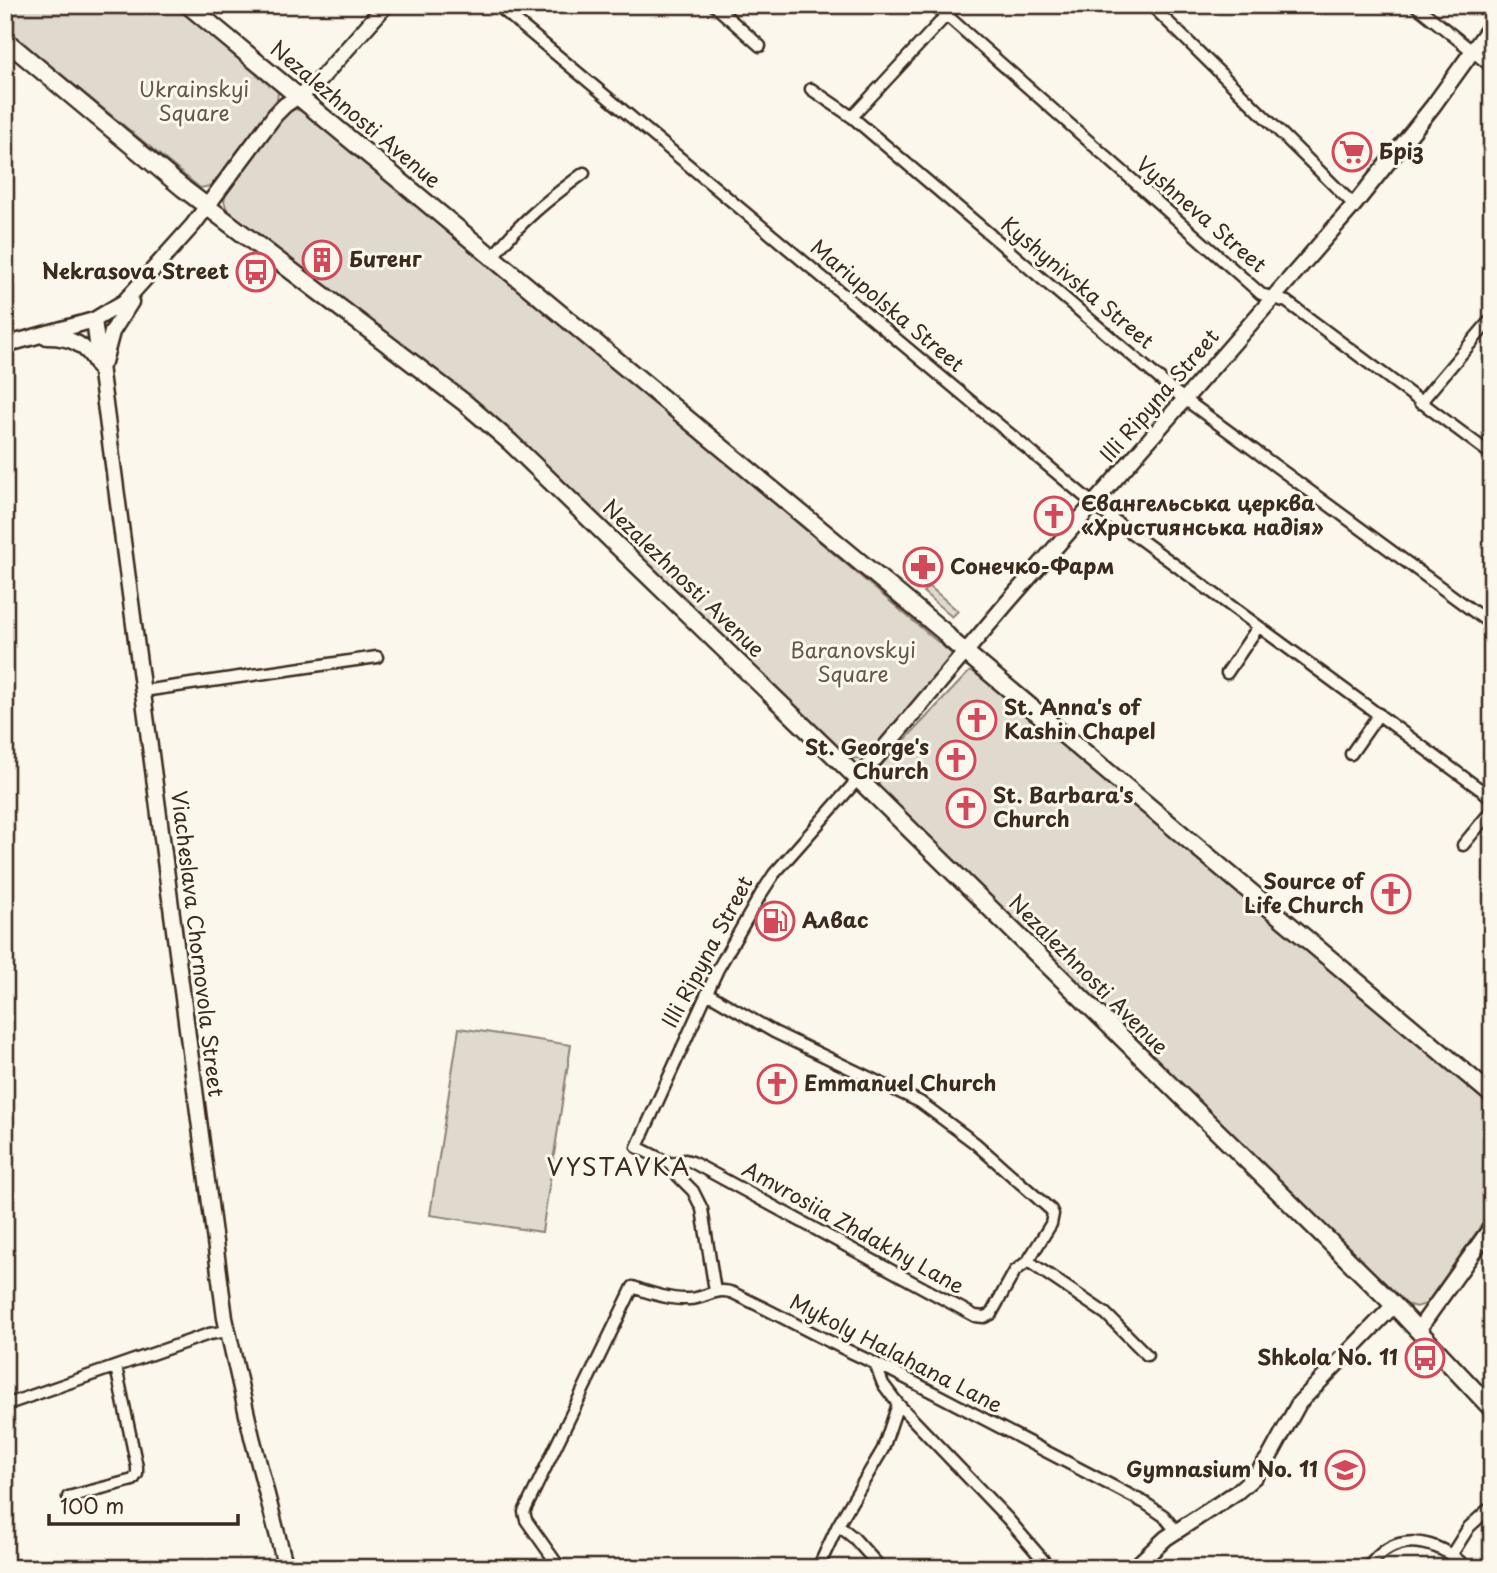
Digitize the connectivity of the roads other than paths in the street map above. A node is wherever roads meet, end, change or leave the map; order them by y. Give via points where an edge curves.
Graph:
1 (188, 5) edge
2 (386, 5) edge
3 (497, 5) edge
4 (714, 5) edge
5 (935, 5) edge
6 (956, 5) edge
7 (1151, 5) edge
8 (1415, 5) edge
9 (946, 16) junction
10 (1492, 24) edge
11 (5, 40) edge
12 (760, 46) dead end
13 (1472, 51) junction
14 (1492, 67) edge
15 (811, 89) dead end
16 (300, 96) junction
17 (852, 117) junction
18 (584, 173) dead end
19 (1354, 205) junction
20 (208, 206) junction
21 (493, 257) junction
22 (141, 286) junction
23 (1273, 298) junction
24 (1492, 318) edge
25 (94, 320) junction
26 (36, 336) junction
27 (5, 345) edge
28 (102, 376) junction
29 (1184, 399) junction
30 (1420, 403) junction
31 (1492, 455) edge
32 (1093, 504) junction
33 (1492, 625) edge
34 (1258, 627) junction
35 (965, 652) junction
36 (377, 657) dead end
37 (1227, 673) dead end
38 (143, 691) junction
39 (1379, 713) junction
40 (1352, 754) dead end
41 (858, 779) junction
42 (1492, 798) edge
43 (1492, 810) edge
44 (1463, 845) dead end
45 (707, 993) junction
46 (1492, 1095) edge
47 (637, 1147) joint
48 (671, 1164) junction
49 (1492, 1226) edge
50 (1028, 1261) junction
51 (715, 1291) junction
52 (1394, 1305) junction
53 (1418, 1330) junction
54 (228, 1331) junction
55 (1147, 1355) dead end
56 (876, 1366) junction
57 (116, 1367) junction
58 (898, 1404) junction
59 (5, 1405) edge
60 (1492, 1409) edge
61 (68, 1497) dead end
62 (1492, 1506) edge
63 (838, 1525) junction
64 (1175, 1530) junction
65 (1452, 1554) junction
66 (286, 1568) edge
67 (560, 1568) edge
68 (818, 1568) edge
69 (881, 1568) edge
70 (1050, 1568) edge
71 (1134, 1568) edge
72 (1368, 1568) edge
73 (1466, 1568) edge

1 - 16 main road, Nezalezhnosti Avenue
2 - 16 street
3 - 32 street, Mariupolska Street
4 - 12 street
5 - 9 street, Vyshneva Street
6 - 9 street
7 - 19 street
8 - 13 street
9 - 17 street
9 - 23 street, Vyshneva Street via 1259,292
10 - 13 street, Illi Ripyna Street
11 - 20 main road, Nezalezhnosti Avenue
13 - 14 street
13 - 19 street, Illi Ripyna Street
15 - 17 street, Kyshynivska Street
16 - 20 street via 275,115
16 - 21 main road, Nezalezhnosti Avenue
17 - 29 street, Kyshynivska Street
18 - 21 street via 511,233
19 - 23 street, Illi Ripyna Street
20 - 22 street
20 - 41 main road, Nezalezhnosti Avenue via 488,422
21 - 35 main road, Nezalezhnosti Avenue
22 - 25 street
22 - 28 street via 112,332
23 - 29 street, Illi Ripyna Street
23 - 30 street, Vyshneva Street via 1287,302
24 - 30 street
25 - 26 street
25 - 28 street, Viacheslava Chornovola Street
26 - 27 street
26 - 28 street via 76,341 91,355
28 - 38 street, Viacheslava Chornovola Street
29 - 32 street, Illi Ripyna Street
29 - 33 street, Kyshynivska Street
30 - 31 street, Vyshneva Street
32 - 34 street, Mariupolska Street
32 - 35 street, Illi Ripyna Street
34 - 37 street
34 - 39 street, Mariupolska Street
35 - 41 street, Illi Ripyna Street
35 - 46 main road, Nezalezhnosti Avenue
36 - 38 street
38 - 54 street, Viacheslava Chornovola Street
39 - 40 street
39 - 42 street, Mariupolska Street
41 - 45 street, Illi Ripyna Street via 768,882
41 - 52 main road, Nezalezhnosti Avenue
43 - 44 street
45 - 47 street, Illi Ripyna Street
45 - 50 street, Amvrosiia Zhdakhy Lane via 774,1032 920,1102 975,1143 1051,1210 1053,1220
47 - 48 street, Amvrosiia Zhdakhy Lane
48 - 50 street, Amvrosiia Zhdakhy Lane via 692,1162 975,1317 991,1314 1015,1271
48 - 51 street via 702,1209
49 - 53 street
50 - 55 street via 1106,1314
51 - 56 street, Mykoly Halahana Lane via 727,1290
51 - 67 street via 684,1300 633,1287 526,1508 526,1520
52 - 53 main road, Nezalezhnosti Avenue
52 - 64 street via 1299,1403 1254,1477
53 - 60 main road, Nezalezhnosti Avenue
54 - 57 street
54 - 66 street, Viacheslava Chornovola Street
56 - 58 street
56 - 64 street, Mykoly Halahana Lane via 1145,1503
57 - 59 street
57 - 61 street via 137,1475 133,1480
58 - 63 street via 883,1449
58 - 70 street
62 - 65 street via 1469,1527
63 - 68 street
63 - 69 street
64 - 71 street
65 - 72 street via 1426,1543 1404,1542 1380,1552
65 - 73 street

